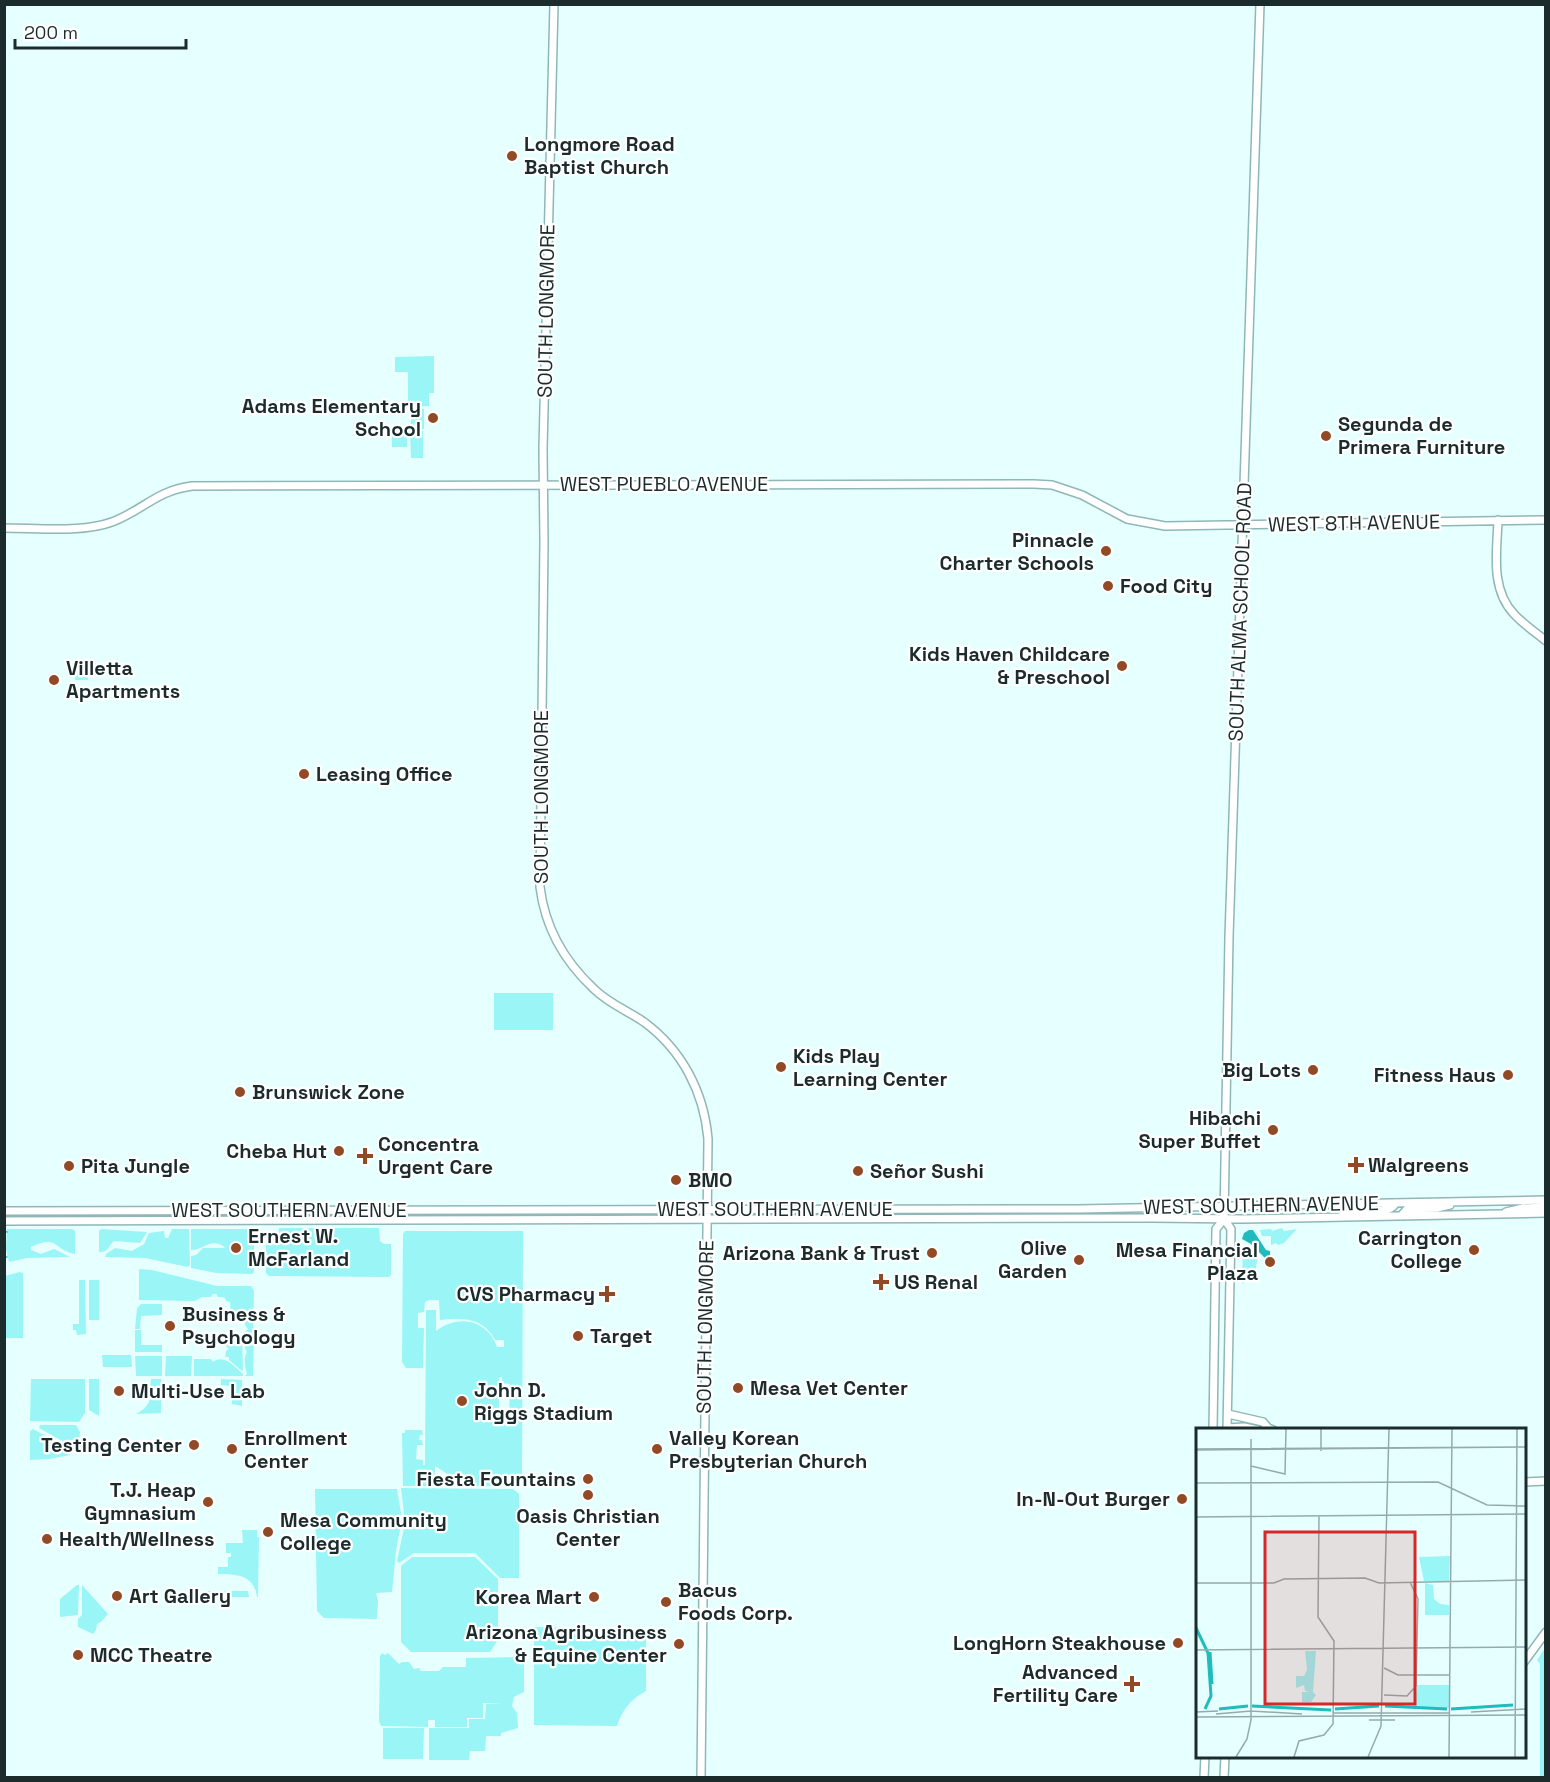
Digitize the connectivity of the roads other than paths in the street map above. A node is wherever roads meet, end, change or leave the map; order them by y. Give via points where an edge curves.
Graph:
1 (554, 4) edge
2 (1260, 4) edge
3 (543, 484) junction
4 (1096, 502) joint
5 (1498, 520) junction
6 (1545, 520) edge
7 (1242, 525) junction
8 (4, 528) edge
9 (1545, 641) edge
10 (1545, 1200) edge
11 (1464, 1202) junction
12 (1396, 1203) junction
13 (1224, 1206) junction
14 (1545, 1207) edge
15 (606, 1210) junction
16 (706, 1210) junction
17 (5, 1212) edge
18 (1545, 1213) edge
19 (1501, 1214) junction
20 (1401, 1216) junction
21 (1333, 1218) junction
22 (706, 1219) junction
23 (1224, 1219) junction
24 (544, 1220) junction
25 (4, 1221) edge
26 (1228, 1414) junction
27 (1213, 1428) edge
28 (1227, 1428) edge
29 (1267, 1428) edge
30 (1545, 1481) edge
31 (1526, 1482) edge
32 (1545, 1632) edge
33 (1526, 1659) edge
34 (1205, 1758) edge
35 (1225, 1758) edge
36 (701, 1778) edge
37 (1204, 1778) edge
38 (1224, 1778) edge

1 - 3 main road, SOUTH LONGMORE
2 - 7 main road, SOUTH ALMA SCHOOL ROAD
3 - 4 main road, WEST PUEBLO AVENUE via 1034,484 1066,489
3 - 8 main road, WEST PUEBLO AVENUE via 192,486 153,498 126,516 95,527
3 - 16 main road, SOUTH LONGMORE via 539,871 543,908 558,946 575,970 600,994 652,1029 677,1054 688,1072 700,1098 707,1130
4 - 7 main road, WEST 8TH AVENUE via 1127,519 1148,524
5 - 6 main road, WEST 8TH AVENUE
5 - 7 main road, WEST 8TH AVENUE
5 - 9 main road via 1497,578 1502,593 1514,615
7 - 13 main road, SOUTH ALMA SCHOOL ROAD
10 - 11 main road, WEST SOUTHERN AVENUE
11 - 12 main road, WEST SOUTHERN AVENUE
11 - 20 main road via 1407,1209
12 - 13 main road, WEST SOUTHERN AVENUE
12 - 21 main road via 1387,1210 1357,1211
13 - 16 main road, WEST SOUTHERN AVENUE
13 - 23 main road, SOUTH ALMA SCHOOL ROAD
14 - 19 main road
15 - 16 main road, WEST SOUTHERN AVENUE
15 - 17 main road, WEST SOUTHERN AVENUE
15 - 24 main road via 599,1214 551,1214
16 - 22 main road, SOUTH LONGMORE
18 - 19 main road, WEST SOUTHERN AVENUE
19 - 20 main road, WEST SOUTHERN AVENUE
20 - 21 main road, WEST SOUTHERN AVENUE
21 - 23 main road, WEST SOUTHERN AVENUE
22 - 23 main road, WEST SOUTHERN AVENUE
22 - 24 main road, WEST SOUTHERN AVENUE
22 - 36 main road, SOUTH LONGMORE
23 - 26 main road, SOUTH ALMA SCHOOL ROAD via 1231,1229
23 - 27 main road, SOUTH ALMA SCHOOL ROAD via 1216,1229
24 - 25 main road, WEST SOUTHERN AVENUE
26 - 28 main road, SOUTH ALMA SCHOOL ROAD
26 - 29 main road via 1263,1422
30 - 31 main road
32 - 33 main road
34 - 37 main road
35 - 38 main road

